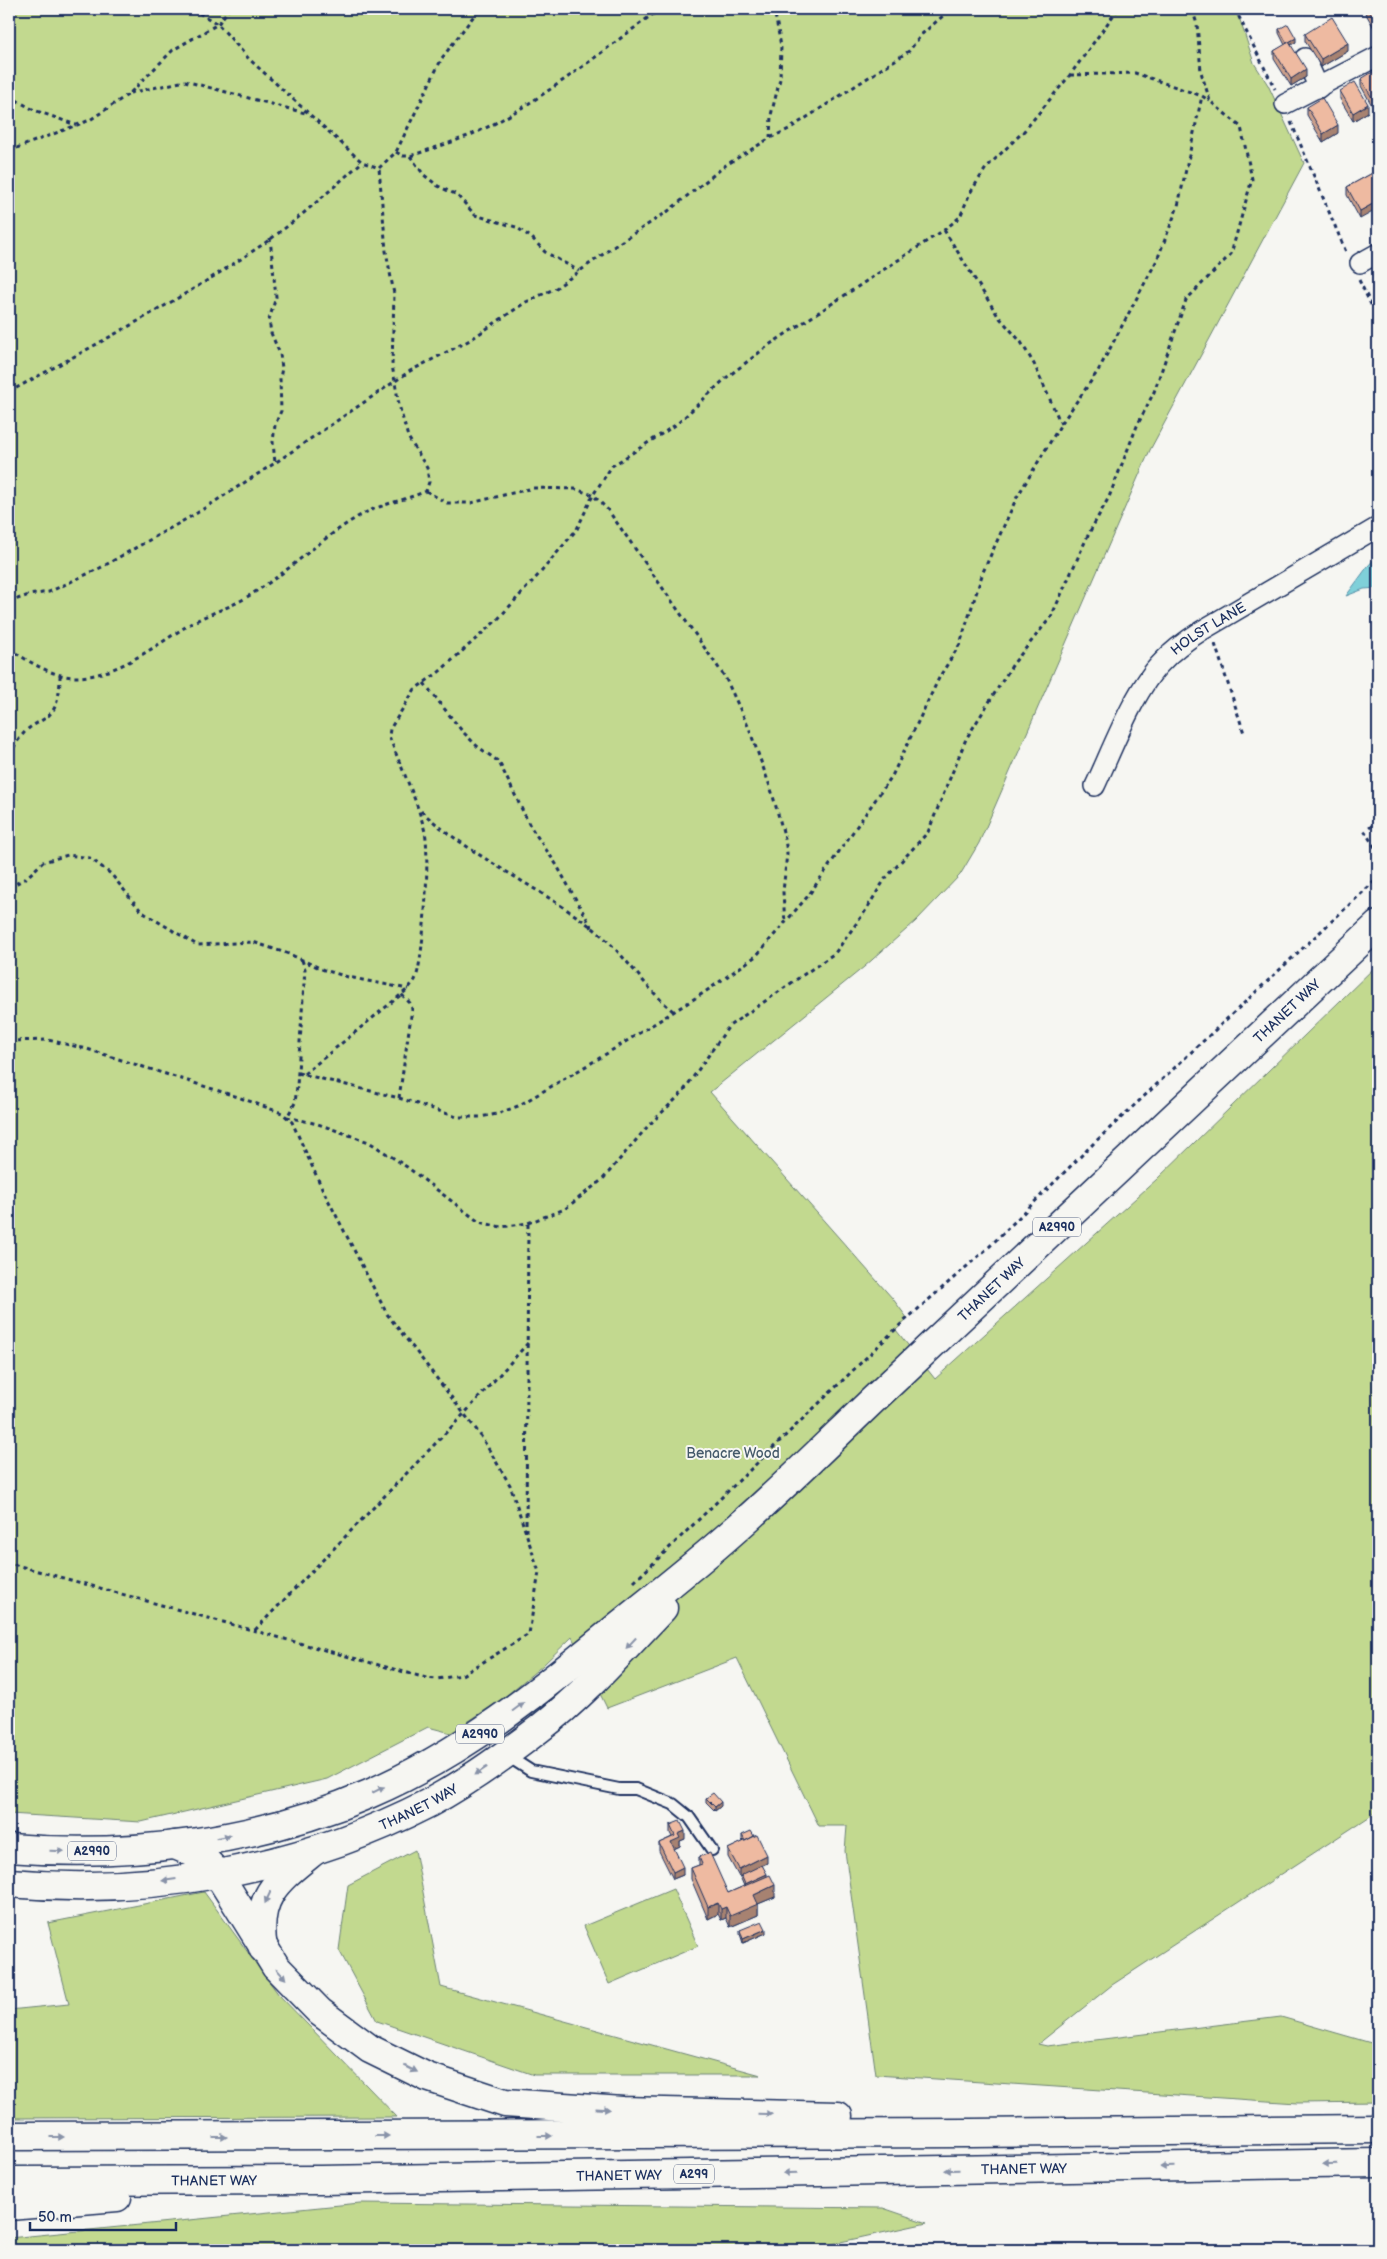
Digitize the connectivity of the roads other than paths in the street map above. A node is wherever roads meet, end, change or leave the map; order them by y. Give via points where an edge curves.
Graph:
1 (1378, 56) edge
2 (1305, 58) dead end
3 (1319, 88) junction
4 (1284, 104) road end
5 (1378, 253) edge
6 (1355, 266) road end
7 (1378, 527) edge
8 (1095, 786) dead end
9 (1378, 925) edge
10 (735, 1530) junction
11 (505, 1754) junction
12 (175, 1845) junction
13 (9, 1848) edge
14 (712, 1850) dead end
15 (314, 1851) junction
16 (218, 1874) junction
17 (9, 1883) edge
18 (264, 1950) junction
19 (1378, 2129) edge
20 (970, 2134) junction
21 (9, 2136) edge
22 (1378, 2164) edge
23 (320, 2180) junction
24 (9, 2181) edge
25 (9, 2206) edge

1 - 3 street
2 - 3 street
3 - 4 street
5 - 6 street
7 - 8 street, HOLST LANE via 1184,641 1160,663 1141,690
9 - 10 main road, THANET WAY / A2990
10 -> 11 main road, THANET WAY / A2990 via 601,1674
12 -> 10 main road, THANET WAY / A2990 via 305,1818 370,1794 436,1761 538,1692
11 - 14 lane via 531,1771 619,1789 636,1789 673,1804 689,1817
11 -> 15 main road, THANET WAY / A2990 via 429,1803
13 -> 12 main road, THANET WAY / A2990 via 89,1851
12 - 16 main road via 205,1860
15 - 16 main road, THANET WAY / A2990
15 -> 18 main road via 269,1892 261,1920
16 -> 17 main road, THANET WAY / A2990 via 91,1887
16 - 18 main road
18 -> 20 main road via 296,1990 370,2049 427,2077 505,2103 844,2116
19 - 20 main road
21 -> 20 main road
22 -> 23 main road, THANET WAY / A299
23 - 24 main road, THANET WAY / A299
23 - 25 main road

